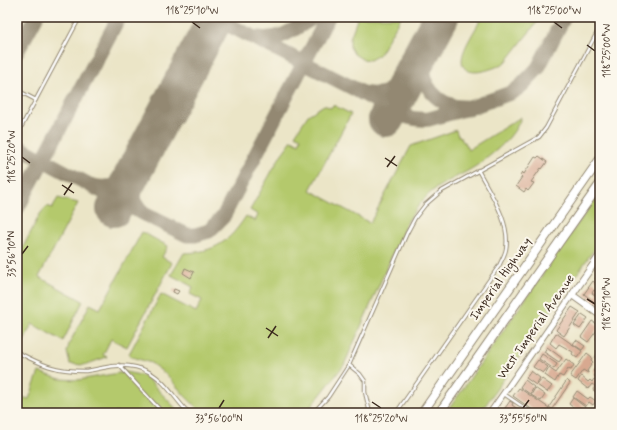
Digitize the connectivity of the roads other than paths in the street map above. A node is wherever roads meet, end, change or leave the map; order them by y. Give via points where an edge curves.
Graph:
1 (80, 17) edge
2 (600, 27) edge
3 (17, 90) edge
4 (36, 100) junction
5 (17, 135) edge
6 (600, 159) edge
7 (478, 170) junction
8 (600, 184) edge
9 (599, 257) edge
10 (572, 295) junction
11 (600, 315) edge
12 (17, 352) edge
13 (119, 365) junction
14 (349, 365) junction
15 (503, 393) junction
16 (492, 412) edge
17 (163, 413) edge
18 (190, 413) edge
19 (313, 413) edge
20 (370, 413) edge
21 (396, 413) edge
22 (422, 413) edge
23 (440, 413) edge
24 (532, 413) edge

1 - 4 lane
2 - 7 lane via 548,125 539,137
3 - 4 lane
4 - 5 lane
6 - 22 main road, Imperial Highway
7 - 14 lane via 440,192 415,218
7 - 21 lane via 505,221 508,237 506,250 499,266
8 - 23 main road, Imperial Highway
9 - 10 street, West Imperial Avenue
10 - 11 street
10 - 15 street, West Imperial Avenue
12 - 13 lane via 58,370 85,371
13 - 17 lane
13 - 18 lane via 149,372 159,379
14 - 19 lane via 328,397
14 - 20 lane via 365,381
15 - 16 street, West Imperial Avenue
15 - 24 lane

